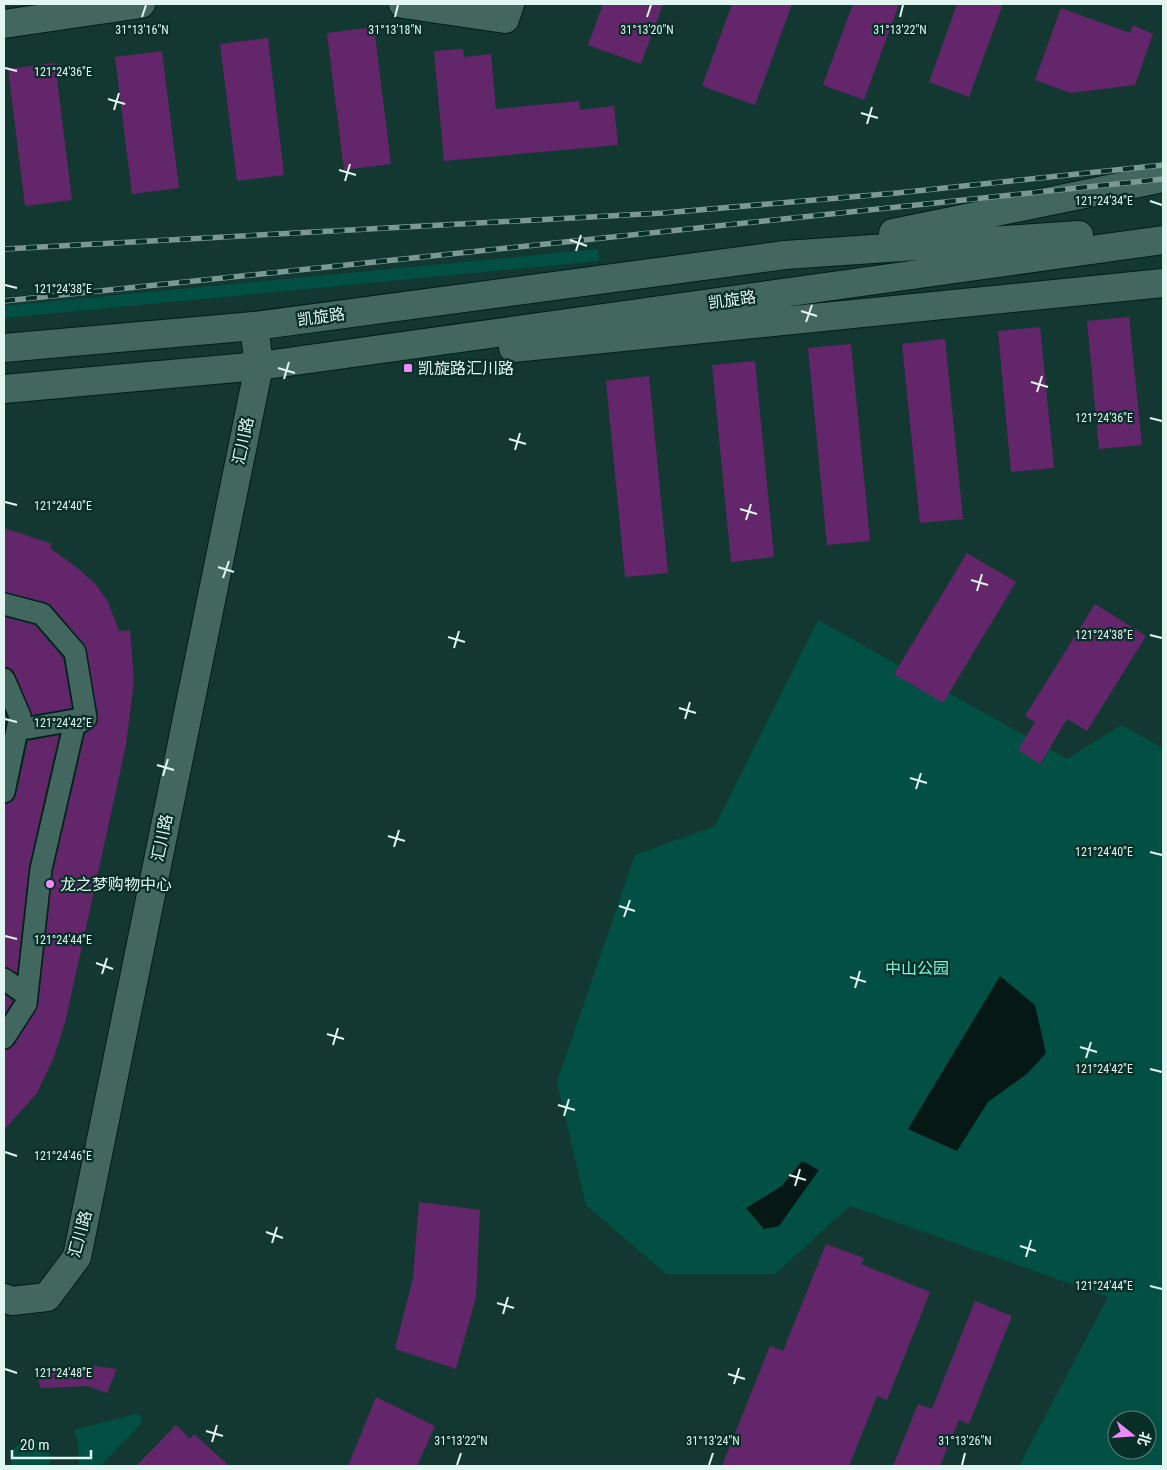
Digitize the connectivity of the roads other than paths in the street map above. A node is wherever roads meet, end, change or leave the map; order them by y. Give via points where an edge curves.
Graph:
1 (141, 4) edge
2 (403, 4) edge
3 (510, 4) edge
4 (4, 24) edge
5 (1163, 178) edge
6 (1163, 229) edge
7 (1163, 240) edge
8 (785, 255) junction
9 (1163, 283) edge
10 (254, 326) junction
11 (4, 348) edge
12 (302, 359) junction
13 (259, 366) junction
14 (4, 389) edge
15 (4, 604) edge
16 (4, 679) edge
17 (86, 718) junction
18 (16, 730) junction
19 (4, 792) edge
20 (4, 979) edge
21 (27, 995) junction
22 (4, 1038) edge
23 (4, 1298) edge

1 - 4 street
2 - 3 street via 505,19
5 - 8 street, 凯旋路
6 - 8 street, 凯旋路
7 - 12 street, 凯旋路
8 - 10 street, 凯旋路
9 - 12 street, 凯旋路 via 410,358
10 - 11 street, 凯旋路
10 - 13 street, 汇川路
12 - 13 street, 凯旋路
13 - 14 street, 凯旋路
13 - 23 street, 汇川路 via 78,1258 47,1297 12,1301
15 - 17 street via 42,614 75,652
16 - 18 street via 20,716
17 - 18 street
17 - 21 street via 74,726 41,869
18 - 19 street
20 - 21 street
21 - 22 street via 26,1004

